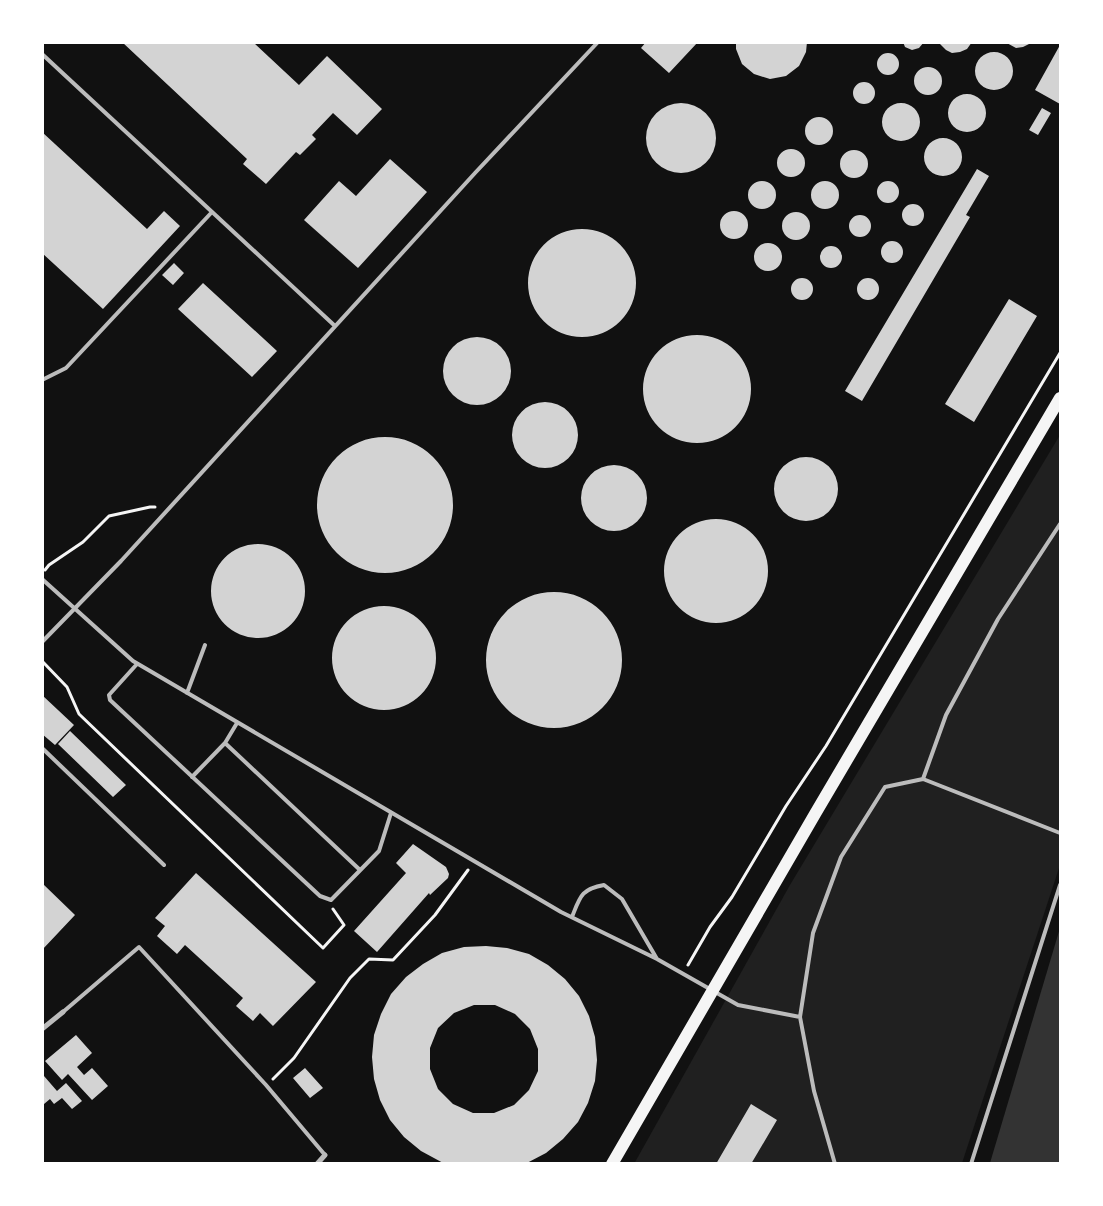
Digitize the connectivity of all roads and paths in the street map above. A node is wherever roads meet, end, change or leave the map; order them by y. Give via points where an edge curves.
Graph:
1 (598, 42) edge
2 (42, 54) edge
3 (212, 212) junction
4 (335, 326) junction
5 (1060, 353) edge
6 (42, 380) edge
7 (1060, 398) edge
8 (168, 508) junction
9 (1060, 524) edge
10 (42, 573) edge
11 (42, 579) edge
12 (74, 608) junction
13 (42, 642) edge
14 (205, 645) dead end
15 (42, 661) edge
16 (137, 664) junction
17 (187, 693) junction
18 (237, 723) junction
19 (225, 743) junction
20 (42, 748) edge
21 (192, 777) junction
22 (922, 779) junction
23 (391, 813) junction
24 (1060, 833) edge
25 (475, 861) junction
26 (164, 865) dead end
27 (360, 870) junction
28 (1060, 885) edge
29 (326, 898) junction
30 (572, 917) junction
31 (657, 959) junction
32 (683, 975) junction
33 (713, 992) junction
34 (63, 1012) joint
35 (800, 1017) junction
36 (42, 1029) edge
37 (284, 1068) dead end
38 (325, 1155) joint
39 (317, 1164) edge
40 (612, 1164) edge
41 (835, 1164) edge
42 (971, 1164) edge

1 - 4 lane
2 - 3 lane
3 - 4 lane
3 - 6 lane via 66,368
4 - 8 lane
5 - 32 path via 826,746 710,927
7 - 33 main road
8 - 10 path via 150,507 109,516 83,542
8 - 12 lane
9 - 22 lane via 998,619 951,706
11 - 12 lane
12 - 13 lane
12 - 16 lane
14 - 17 lane
15 - 29 path via 67,687 78,714 323,948 344,925
16 - 17 lane
16 - 21 lane via 109,695 110,700
17 - 18 lane
18 - 19 lane
18 - 23 lane
19 - 21 lane
19 - 27 lane
20 - 26 lane
21 - 29 lane via 320,896
22 - 24 lane
22 - 35 lane via 885,787 841,857 814,933
23 - 25 lane
23 - 27 lane via 379,851
25 - 30 lane
25 - 37 path via 435,915 393,960 370,959 350,978
27 - 29 lane via 331,900
28 - 42 lane
30 - 31 lane
30 - 31 lane via 590,887 604,885 622,898
31 - 32 lane
32 - 33 lane
33 - 35 lane via 738,1006
33 - 40 main road
34 - 36 street
34 - 38 lane via 139,947 266,1085
35 - 41 lane via 814,1091
38 - 39 street

